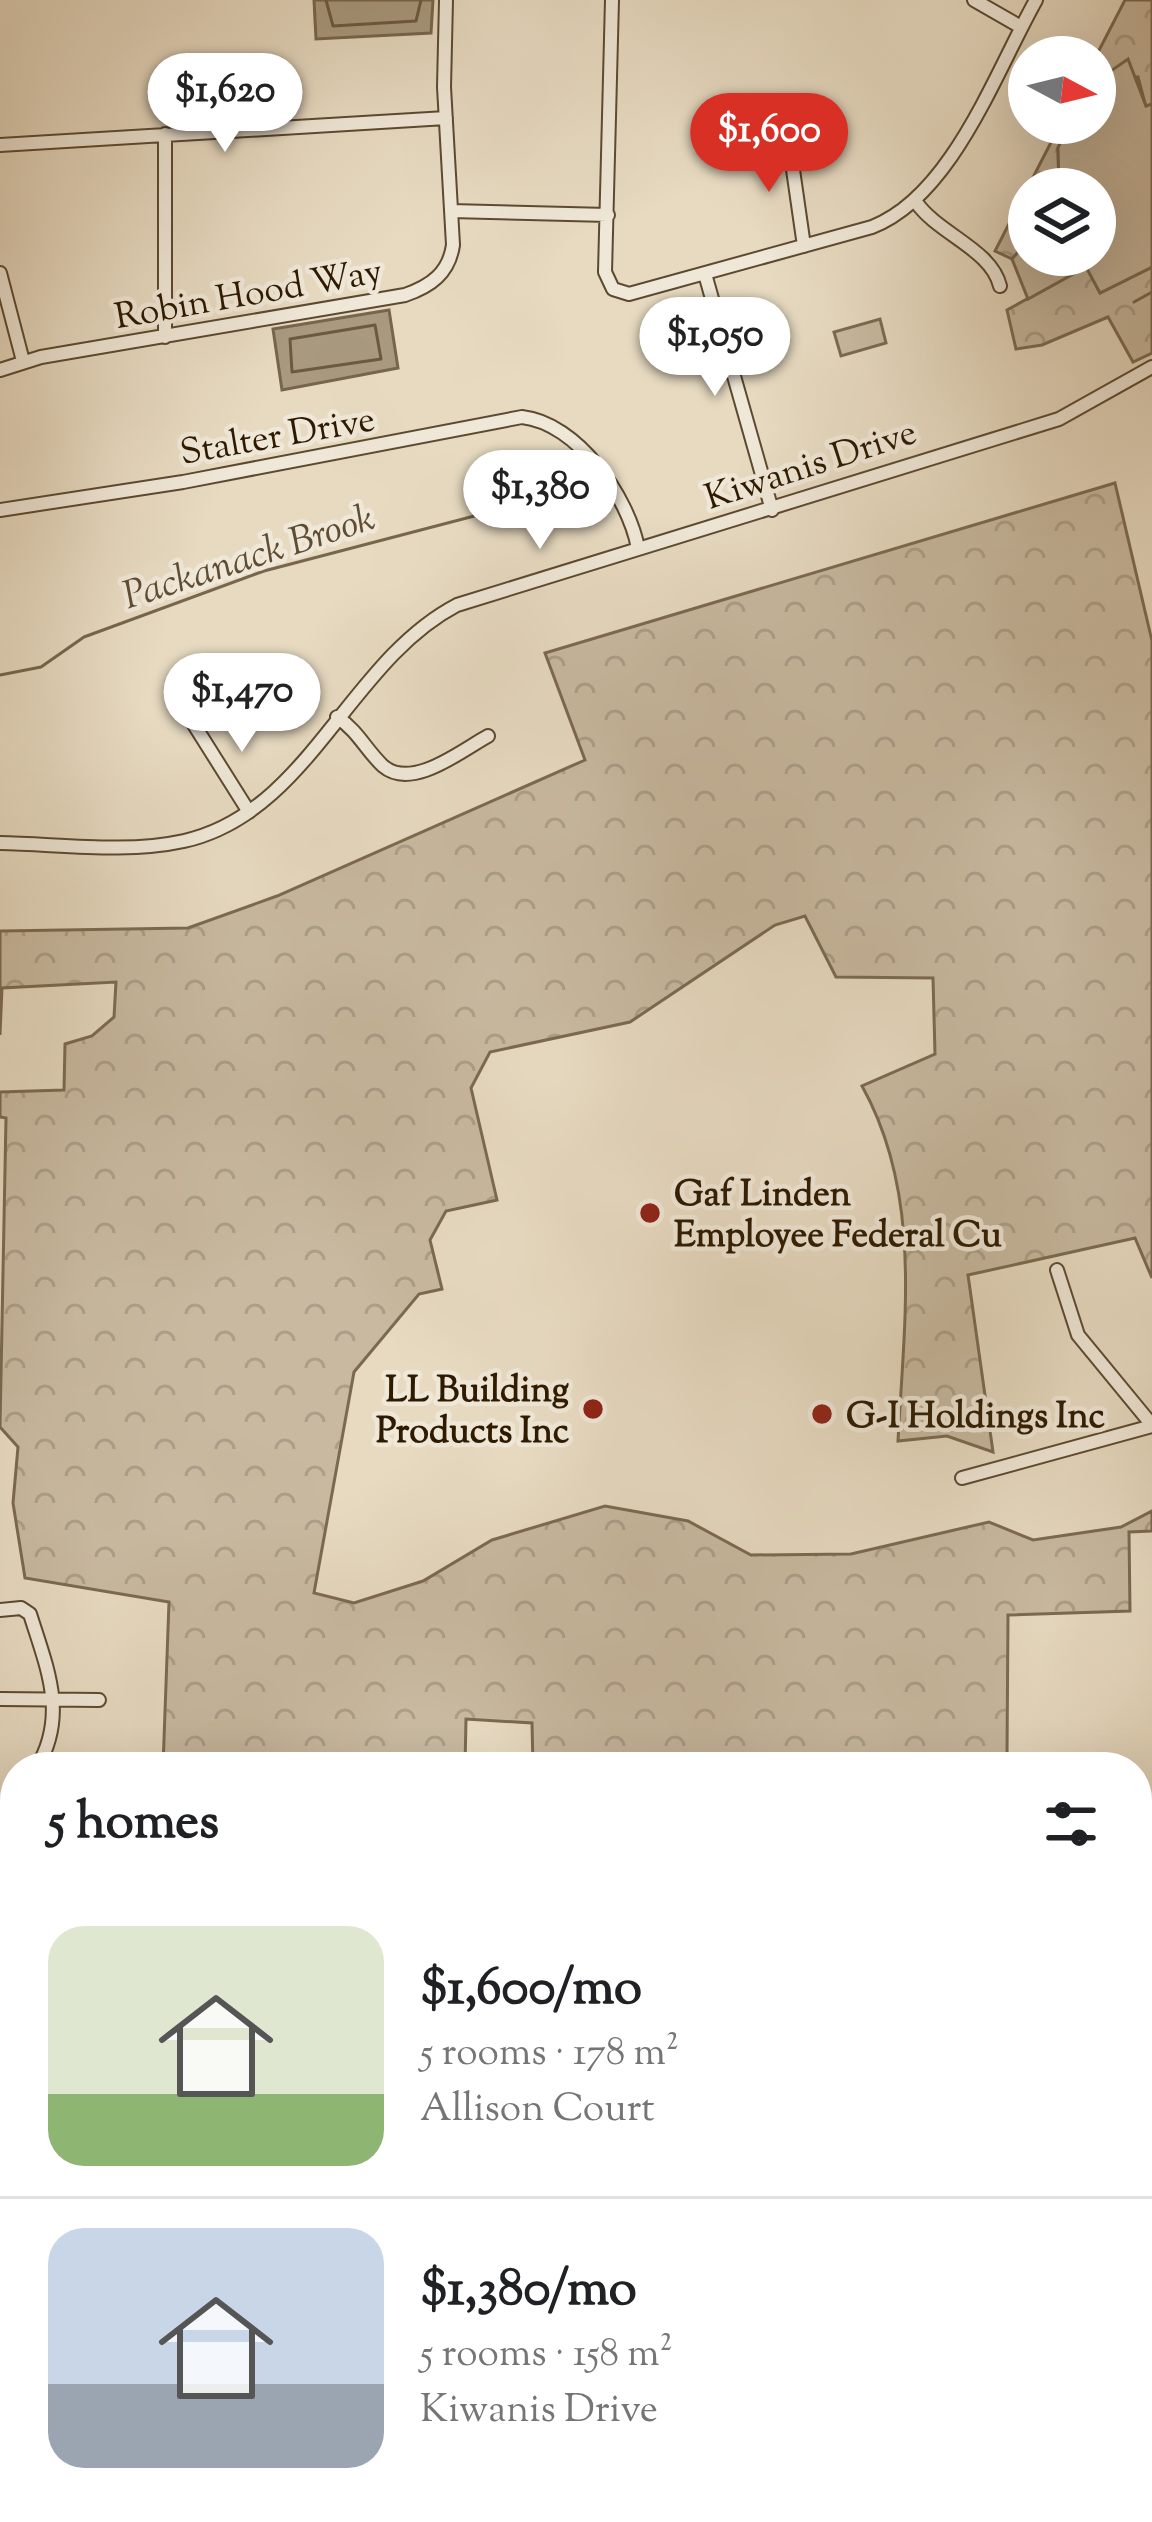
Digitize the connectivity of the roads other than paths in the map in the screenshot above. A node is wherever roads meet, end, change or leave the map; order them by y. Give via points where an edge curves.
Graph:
1 (446, 0) edge
2 (612, 0) edge
3 (974, 0) edge
4 (1036, 0) edge
5 (1021, 27) junction
6 (446, 118) junction
7 (166, 134) junction
8 (788, 135) dead end
9 (0, 145) edge
10 (916, 202) junction
11 (451, 212) junction
12 (608, 215) junction
13 (804, 246) junction
14 (0, 273) edge
15 (705, 274) junction
16 (1000, 286) dead end
17 (165, 337) junction
18 (22, 361) junction
19 (1152, 368) edge
20 (0, 370) edge
21 (0, 510) edge
22 (772, 510) junction
23 (638, 548) junction
24 (338, 717) junction
25 (193, 723) dead end
26 (488, 736) dead end
27 (249, 812) junction
28 (0, 843) edge
29 (1057, 1270) dead end
30 (1152, 1425) edge
31 (962, 1478) dead end
32 (0, 1610) edge
33 (0, 1699) edge
34 (56, 1700) junction
35 (99, 1700) dead end
36 (45, 1752) edge

1 - 6 street, Robin Hood Way
2 - 12 street
3 - 5 street
4 - 5 street
5 - 10 street via 940,175
6 - 7 street
6 - 11 street, Robin Hood Way
7 - 9 street
7 - 17 street
8 - 13 street
10 - 13 street via 888,221
10 - 16 street via 991,265
11 - 12 street
11 - 17 street, Robin Hood Way via 452,256 418,291
12 - 15 street via 608,283 629,294
13 - 15 street
14 - 18 street
15 - 22 street
17 - 18 street, Robin Hood Way
18 - 20 street, Robin Hood Way
19 - 22 street, Kiwanis Drive via 1058,418
21 - 23 street, Stalter Drive via 522,417 569,435 626,509
22 - 23 street, Kiwanis Drive
23 - 24 street, Kiwanis Drive via 435,616 388,656
24 - 26 street via 385,767 402,774
24 - 27 street, Kiwanis Drive
25 - 27 street
27 - 28 street, Kiwanis Drive via 207,835 164,844
29 - 30 street via 1078,1335
30 - 31 street
32 - 34 street via 30,1614
33 - 34 street
34 - 35 street
34 - 36 street

